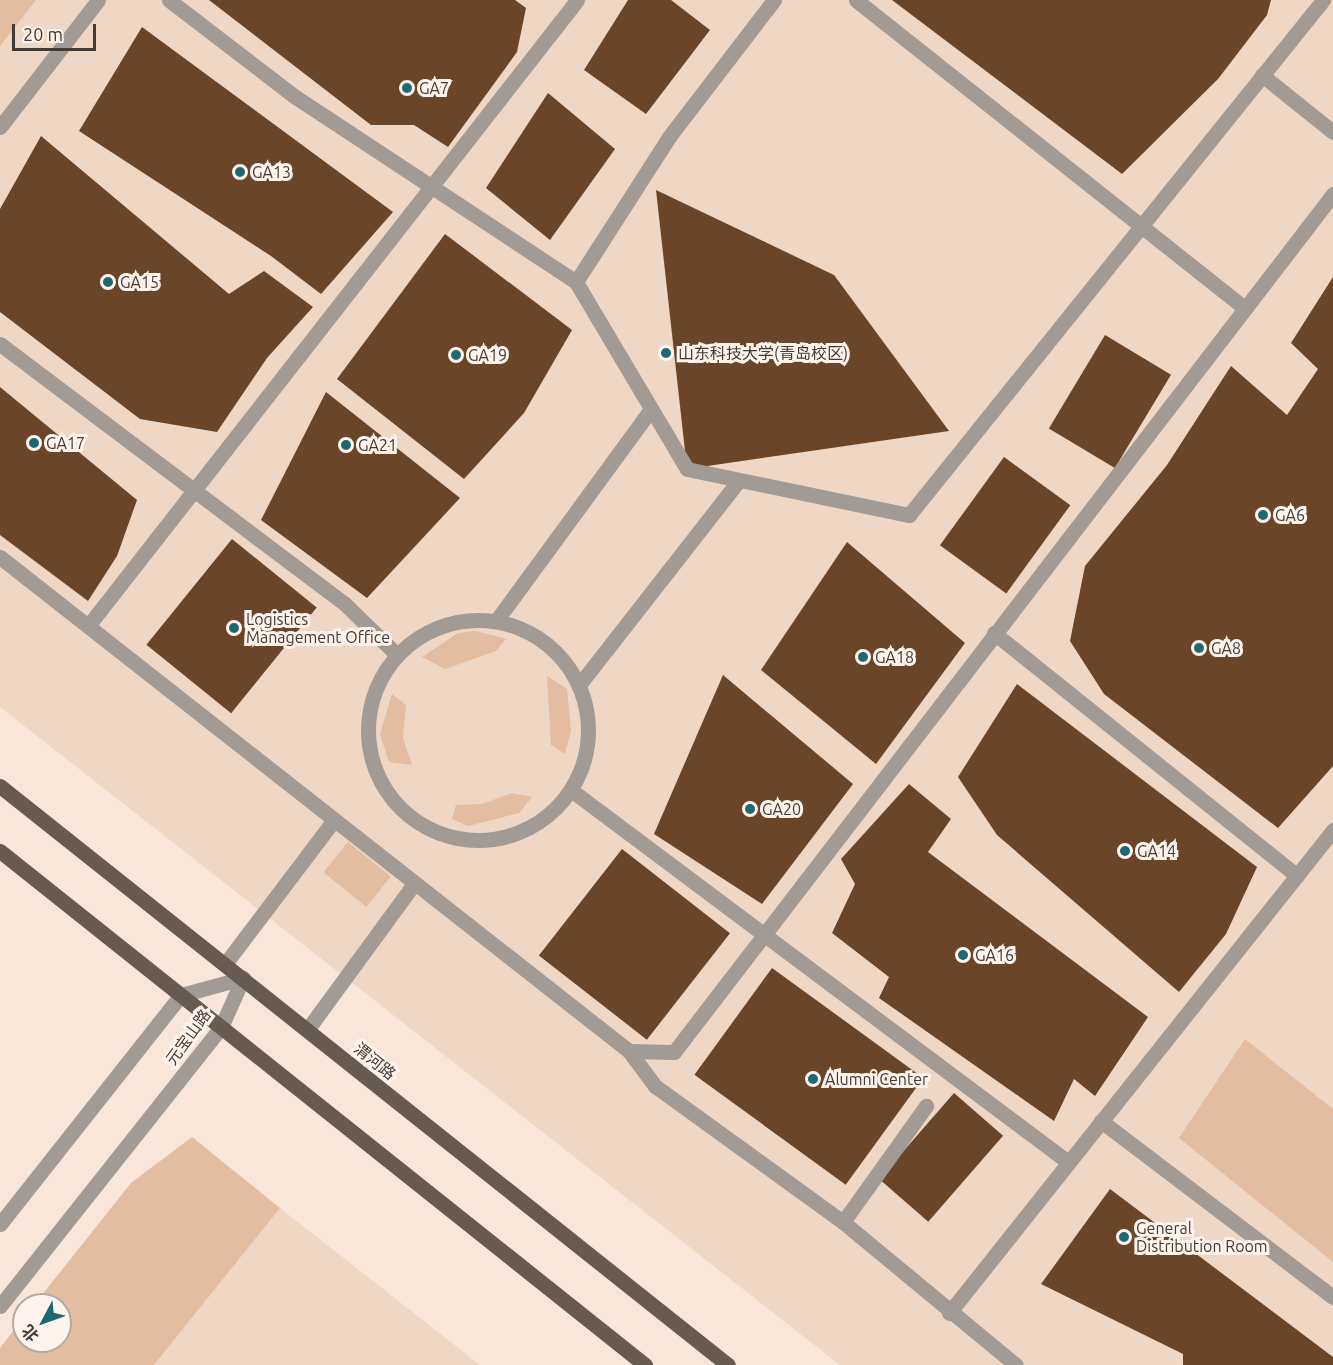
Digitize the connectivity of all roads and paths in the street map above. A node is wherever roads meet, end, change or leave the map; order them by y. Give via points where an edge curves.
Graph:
1 (98, 0) edge
2 (169, 0) edge
3 (577, 0) edge
4 (774, 0) edge
5 (856, 0) edge
6 (1323, 0) edge
7 (1262, 75) junction
8 (0, 127) edge
9 (1333, 132) edge
10 (431, 187) junction
11 (1333, 194) edge
12 (1141, 226) junction
13 (576, 282) junction
14 (1245, 308) junction
15 (0, 344) edge
16 (651, 409) junction
17 (739, 480) junction
18 (194, 490) junction
19 (0, 557) edge
20 (496, 621) junction
21 (88, 626) junction
22 (994, 633) junction
23 (396, 654) junction
24 (579, 685) junction
25 (0, 786) edge
26 (571, 790) junction
27 (334, 820) junction
28 (1333, 830) edge
29 (0, 851) edge
30 (1297, 876) junction
31 (414, 884) junction
32 (762, 933) junction
33 (225, 964) junction
34 (243, 978) junction
35 (181, 995) junction
36 (221, 1027) junction
37 (307, 1030) junction
38 (629, 1051) junction
39 (926, 1106) dead end
40 (1101, 1121) junction
41 (1068, 1162) junction
42 (843, 1222) junction
43 (0, 1224) edge
44 (1333, 1298) edge
45 (0, 1306) edge
46 (948, 1313) junction
47 (645, 1365) edge
48 (728, 1365) edge
49 (1016, 1365) edge

1 - 8 street
2 - 10 street via 294,96
3 - 10 street
4 - 13 street via 669,137
5 - 12 street
6 - 7 street
7 - 9 street
7 - 12 street
10 - 13 street
10 - 18 street
11 - 14 street
12 - 14 street
12 - 17 street via 909,515
13 - 16 street
14 - 22 street
15 - 18 street
16 - 17 street via 687,469
16 - 20 street
17 - 24 street
18 - 21 street
18 - 23 street via 344,603
19 - 21 street
20 - 23 street via 459,621 425,632
20 - 24 street via 537,638 559,655
21 - 27 street
22 - 30 street
22 - 32 street
23 - 26 street via 376,684 368,719 370,756 384,789 409,817 441,835 495,838 546,818
24 - 26 street via 588,720 585,757
25 - 33 main road, 渭河路
26 - 32 street
27 - 31 street
27 - 33 street
28 - 30 street
29 - 35 main road
30 - 40 street
31 - 37 street
31 - 38 street
32 - 38 street via 674,1052
32 - 41 street
33 - 34 main road, 渭河路
34 - 35 street, 元宝山路
34 - 36 street, 元宝山路
34 - 37 main road, 渭河路
35 - 36 main road
35 - 43 street, 元宝山路
36 - 45 street, 元宝山路
36 - 47 main road
37 - 48 main road, 渭河路
38 - 42 street via 655,1086
39 - 42 street
40 - 41 street
40 - 44 street
41 - 46 street
42 - 46 street
46 - 49 street

